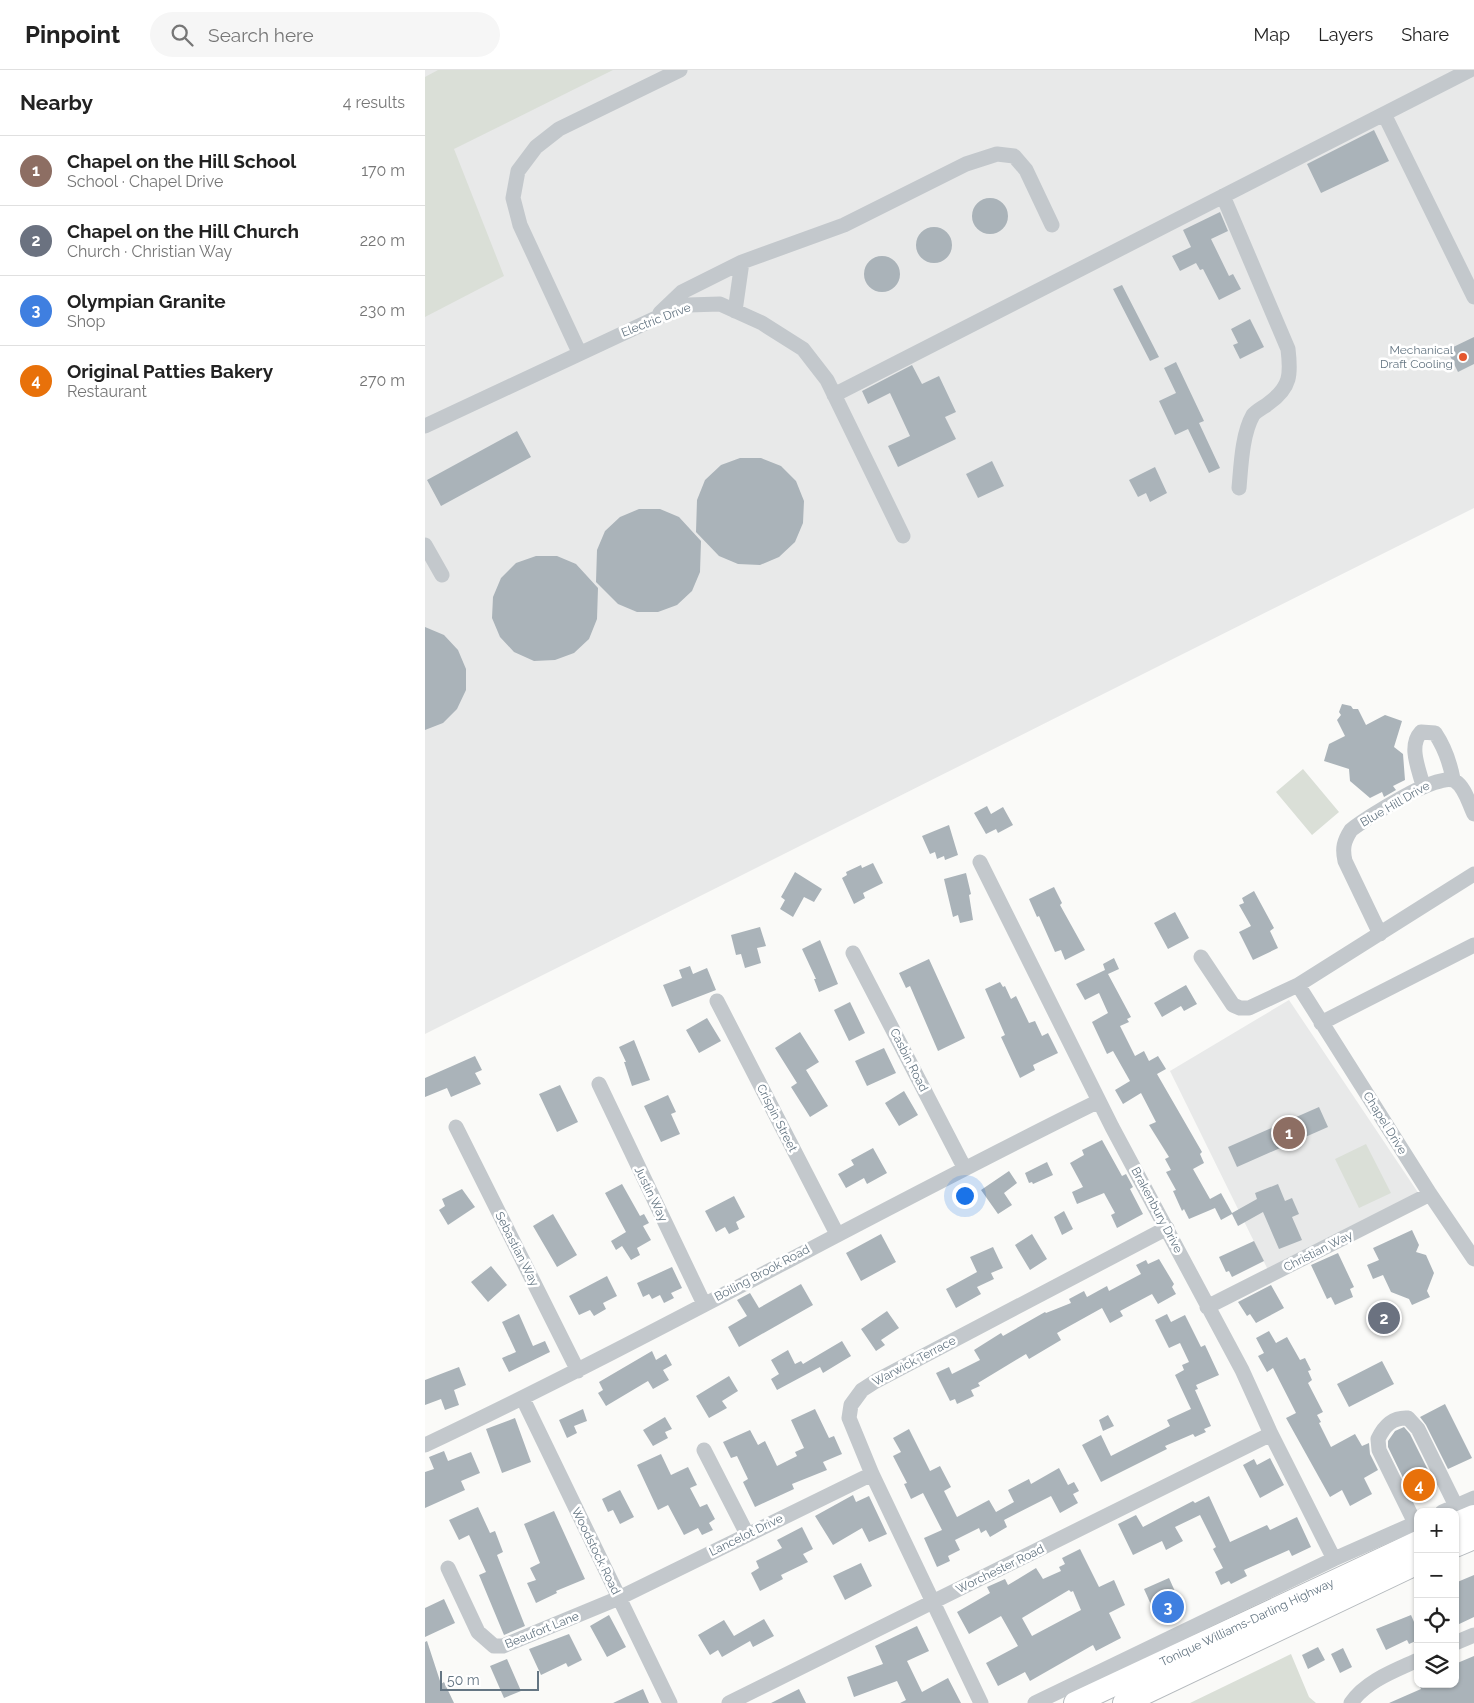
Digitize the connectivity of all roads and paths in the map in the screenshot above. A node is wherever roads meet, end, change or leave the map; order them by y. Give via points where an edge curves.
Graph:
1 (680, 70) edge
2 (1470, 70) edge
3 (1384, 114) junction
4 (1223, 196) junction
5 (1052, 225) dead end
6 (742, 262) junction
7 (1474, 297) edge
8 (735, 311) junction
9 (656, 318) junction
10 (579, 352) junction
11 (834, 395) junction
12 (425, 426) edge
13 (1239, 488) dead end
14 (903, 536) dead end
15 (425, 545) edge
16 (442, 575) dead end
17 (1453, 780) junction
18 (1423, 786) junction
19 (1474, 814) edge
20 (979, 862) dead end
21 (1474, 874) edge
22 (1380, 934) junction
23 (1474, 945) edge
24 (853, 953) dead end
25 (1201, 957) dead end
26 (1298, 985) junction
27 (717, 1001) dead end
28 (1321, 1022) junction
29 (599, 1084) dead end
30 (1099, 1101) junction
31 (456, 1127) dead end
32 (964, 1167) junction
33 (1430, 1194) junction
34 (1167, 1228) junction
35 (837, 1234) junction
36 (1474, 1258) edge
37 (704, 1304) junction
38 (1207, 1307) junction
39 (578, 1371) junction
40 (523, 1399) junction
41 (1271, 1434) junction
42 (425, 1445) edge
43 (703, 1450) dead end
44 (872, 1474) junction
45 (1474, 1498) edge
46 (1454, 1508) edge
47 (1459, 1513) edge
48 (1414, 1523) edge
49 (1414, 1530) edge
50 (1414, 1531) edge
51 (747, 1534) junction
52 (1474, 1538) edge
53 (1459, 1544) edge
54 (1334, 1559) junction
55 (1414, 1565) edge
56 (448, 1568) dead end
57 (619, 1598) junction
58 (933, 1602) junction
59 (1474, 1635) edge
60 (1459, 1641) edge
61 (1414, 1662) edge
62 (669, 1703) edge
63 (729, 1703) edge
64 (981, 1703) edge
65 (1035, 1703) edge
66 (1075, 1703) edge
67 (1125, 1703) edge
68 (1351, 1703) edge

1 - 10 street via 559,129 536,147 518,171 513,198 520,225
2 - 3 street
3 - 4 street
3 - 7 street
4 - 11 street
4 - 13 street via 1288,349 1290,366 1289,381 1275,399 1254,414 1243,448
5 - 6 street via 1026,170 1014,156 997,154 966,164 844,226
6 - 8 street
6 - 9 street via 682,292
8 - 9 street, Electric Drive via 720,304 688,305
8 - 11 street, Electric Drive via 762,322 803,349 827,380
9 - 10 street, Electric Drive
10 - 12 street, Electric Drive
11 - 14 street, Electric Drive
15 - 16 street
17 - 18 street, Blue Hill Drive via 1445,778
17 - 18 street via 1449,761 1435,733 1421,732 1414,746
17 - 19 street via 1463,791
18 - 22 street, Blue Hill Drive via 1360,823 1345,840 1342,850
20 - 30 street, Brakenbury Drive
21 - 22 street
22 - 26 street
23 - 28 street
24 - 32 street, Casbin Road
25 - 26 street via 1225,997 1240,1008 1259,1005
26 - 28 street, Chapel Drive
27 - 35 street, Crispin Street
28 - 33 street, Chapel Drive
29 - 37 street, Justin Way
30 - 32 street, Boiling Brook Road
30 - 34 street, Brakenbury Drive
31 - 39 street, Sebastian Way
32 - 35 street, Boiling Brook Road
33 - 36 street, Chapel Drive
33 - 38 street, Christian Way
34 - 38 street, Brakenbury Drive
34 - 44 street, Warwick Terrace via 862,1390 851,1404 849,1418
35 - 37 street, Boiling Brook Road
37 - 39 street, Boiling Brook Road
38 - 41 street, Brakenbury Drive via 1242,1370
39 - 40 street, Boiling Brook Road
40 - 42 street, Boiling Brook Road
40 - 57 street, Woodstock Road
41 - 54 street, Brakenbury Drive
41 - 58 street, Worchester Road
43 - 51 street
44 - 51 street, Lancelot Drive
44 - 58 street, Warwick Terrace
45 - 47 street
46 - 48 street via 1418,1429 1408,1418 1401,1418 1389,1423 1377,1439 1379,1450
49 - 54 street
50 - 66 highway, Tonique Williams-Darling Highway
51 - 57 street, Lancelot Drive
52 - 53 highway
54 - 65 street
55 - 67 highway, Tonique Williams-Darling Highway
56 - 57 street, Beaufort Lane via 478,1632 494,1646 516,1643
57 - 62 street, Woodstock Road
58 - 63 street, Worchester Road
58 - 64 street, Warwick Terrace
59 - 60 street
61 - 68 street via 1386,1674

